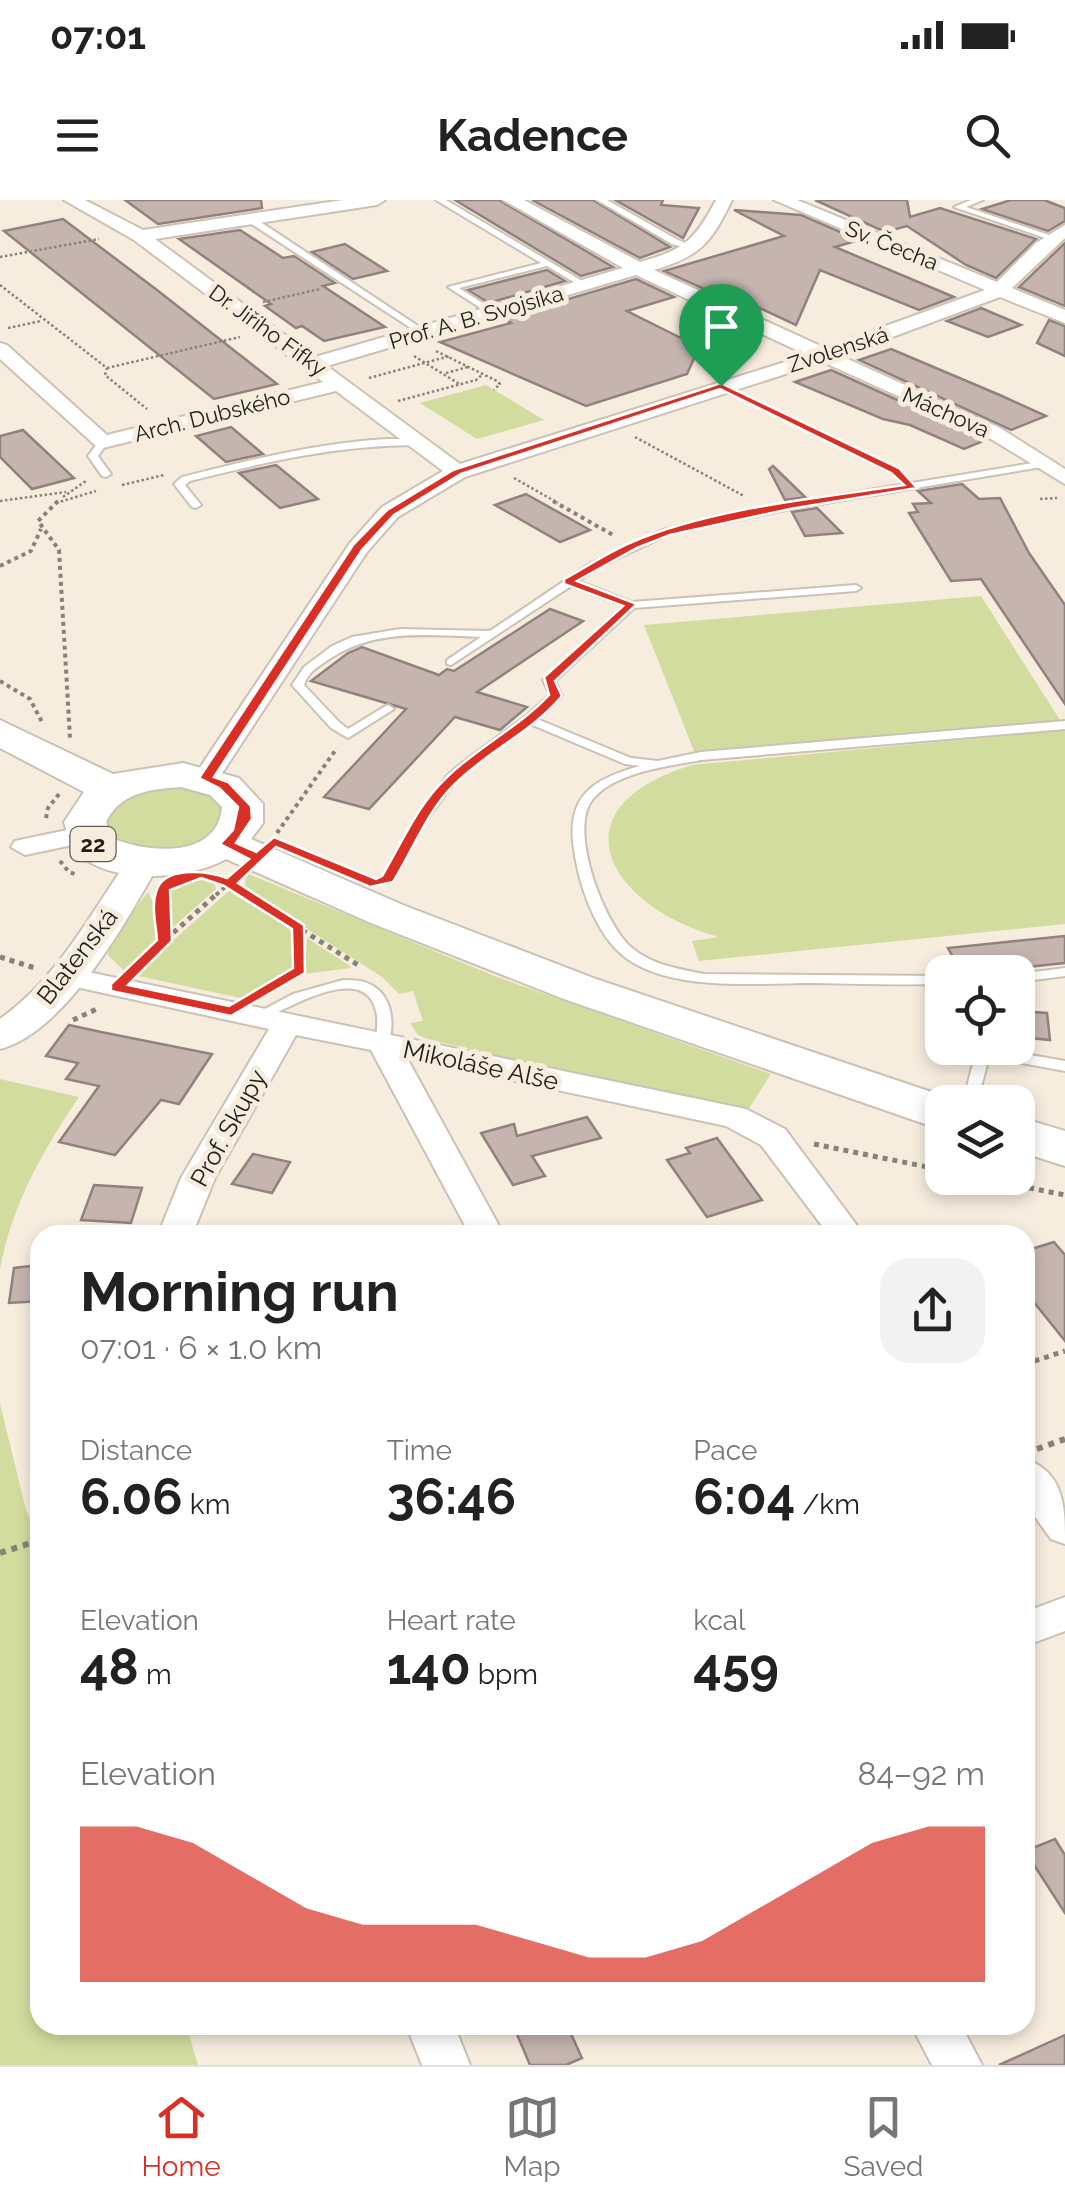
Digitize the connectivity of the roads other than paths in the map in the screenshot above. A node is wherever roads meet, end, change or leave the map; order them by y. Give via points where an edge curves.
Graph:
1 (72, 200) edge
2 (377, 200) edge
3 (440, 200) edge
4 (511, 200) edge
5 (601, 200) edge
6 (724, 200) edge
7 (782, 200) edge
8 (979, 200) edge
9 (250, 219) junction
10 (1058, 234) edge
11 (140, 236) junction
12 (694, 248) junction
13 (546, 264) junction
14 (639, 270) junction
15 (585, 285) junction
16 (1002, 290) junction
17 (493, 312) junction
18 (1065, 317) edge
19 (426, 345) junction
20 (0, 349) edge
21 (822, 356) junction
22 (313, 364) junction
23 (340, 384) junction
24 (103, 442) junction
25 (417, 442) junction
26 (1045, 464) junction
27 (457, 472) junction
28 (106, 474) road end
29 (1065, 478) edge
30 (196, 505) dead end
31 (568, 582) junction
32 (856, 588) dead end
33 (631, 604) junction
34 (493, 634) junction
35 (451, 662) dead end
36 (388, 709) dead end
37 (532, 721) junction
38 (1061, 724) edge
39 (0, 732) edge
40 (672, 762) junction
41 (206, 778) junction
42 (112, 790) junction
43 (422, 819) road end
44 (86, 834) junction
45 (25, 847) dead end
46 (232, 865) junction
47 (157, 872) junction
48 (1065, 972) edge
49 (64, 976) junction
50 (1035, 976) edge
51 (925, 980) edge
52 (272, 1020) junction
53 (0, 1036) edge
54 (383, 1043) junction
55 (1035, 1060) edge
56 (1065, 1066) edge
57 (925, 1106) edge
58 (1035, 1152) edge
59 (1064, 1184) edge
60 (179, 1225) edge
61 (482, 1225) edge
62 (840, 1225) edge
63 (1035, 1488) edge
64 (1065, 1528) edge
65 (1065, 1614) edge
66 (1035, 1625) edge
67 (434, 2035) edge
68 (941, 2035) edge
69 (446, 2065) edge
70 (958, 2065) edge

1 - 11 street, Dr. Jiřího Fifky
2 - 9 street
3 - 13 lane
4 - 14 street, Máchova
5 - 12 lane
6 - 12 street
7 - 16 street, Sv. Čecha
8 - 10 lane via 958,208
9 - 11 street
9 - 19 lane via 348,283
10 - 16 street, Zvolenská
11 - 22 street, Dr. Jiřího Fifky
12 - 14 street, Prof. A. B. Svojsíka
13 - 15 lane
13 - 17 lane via 452,287
14 - 15 street, Prof. A. B. Svojsíka
14 - 21 street, Máchova
15 - 17 street, Prof. A. B. Svojsíka
16 - 18 street, Sv. Čecha
16 - 21 street, Zvolenská
17 - 19 street, Prof. A. B. Svojsíka
19 - 22 street, Prof. A. B. Svojsíka
20 - 24 street, Arch. Dubského
21 - 26 street, Máchova via 993,432
21 - 27 street, Zvolenská
22 - 23 street, Dr. Jiřího Fifky
23 - 24 street, Arch. Dubského
23 - 25 street, Dr. Jiřího Fifky
24 - 28 lane via 93,456
25 - 27 street, Dr. Jiřího Fifky
25 - 30 lane via 310,448 179,484
26 - 29 street, Máchova
26 - 31 lane via 684,528 633,545
27 - 41 street, Zvolenská via 390,512 358,548
31 - 33 lane
31 - 34 lane
32 - 33 lane
33 - 37 lane via 549,680 556,696
34 - 35 lane
34 - 36 lane via 387,632 334,646 300,676 298,685 348,734
37 - 40 lane via 629,762
37 - 43 lane via 450,781
38 - 40 lane
39 - 42 main road
40 - 51 lane via 604,785 576,812 599,912 622,948 668,972 704,978
41 - 42 main road via 158,776
41 - 46 main road via 224,785 244,806
42 - 44 main road, 22 via 88,810
44 - 45 street
44 - 47 main road, 22 via 106,854
46 - 47 main road, 22 via 188,861
46 - 57 main road
47 - 49 street, Blatenská
48 - 50 lane
49 - 52 street, Mikoláše Alše
49 - 53 street, Blatenská
52 - 54 street, Mikoláše Alše
52 - 54 lane via 328,984 358,985 378,997 387,1019
52 - 60 street, Prof. Skupy
54 - 61 street
54 - 62 street, Mikoláše Alše via 753,1124 792,1158
55 - 56 lane
58 - 59 main road
63 - 64 street
65 - 66 street
67 - 69 street
68 - 70 street

